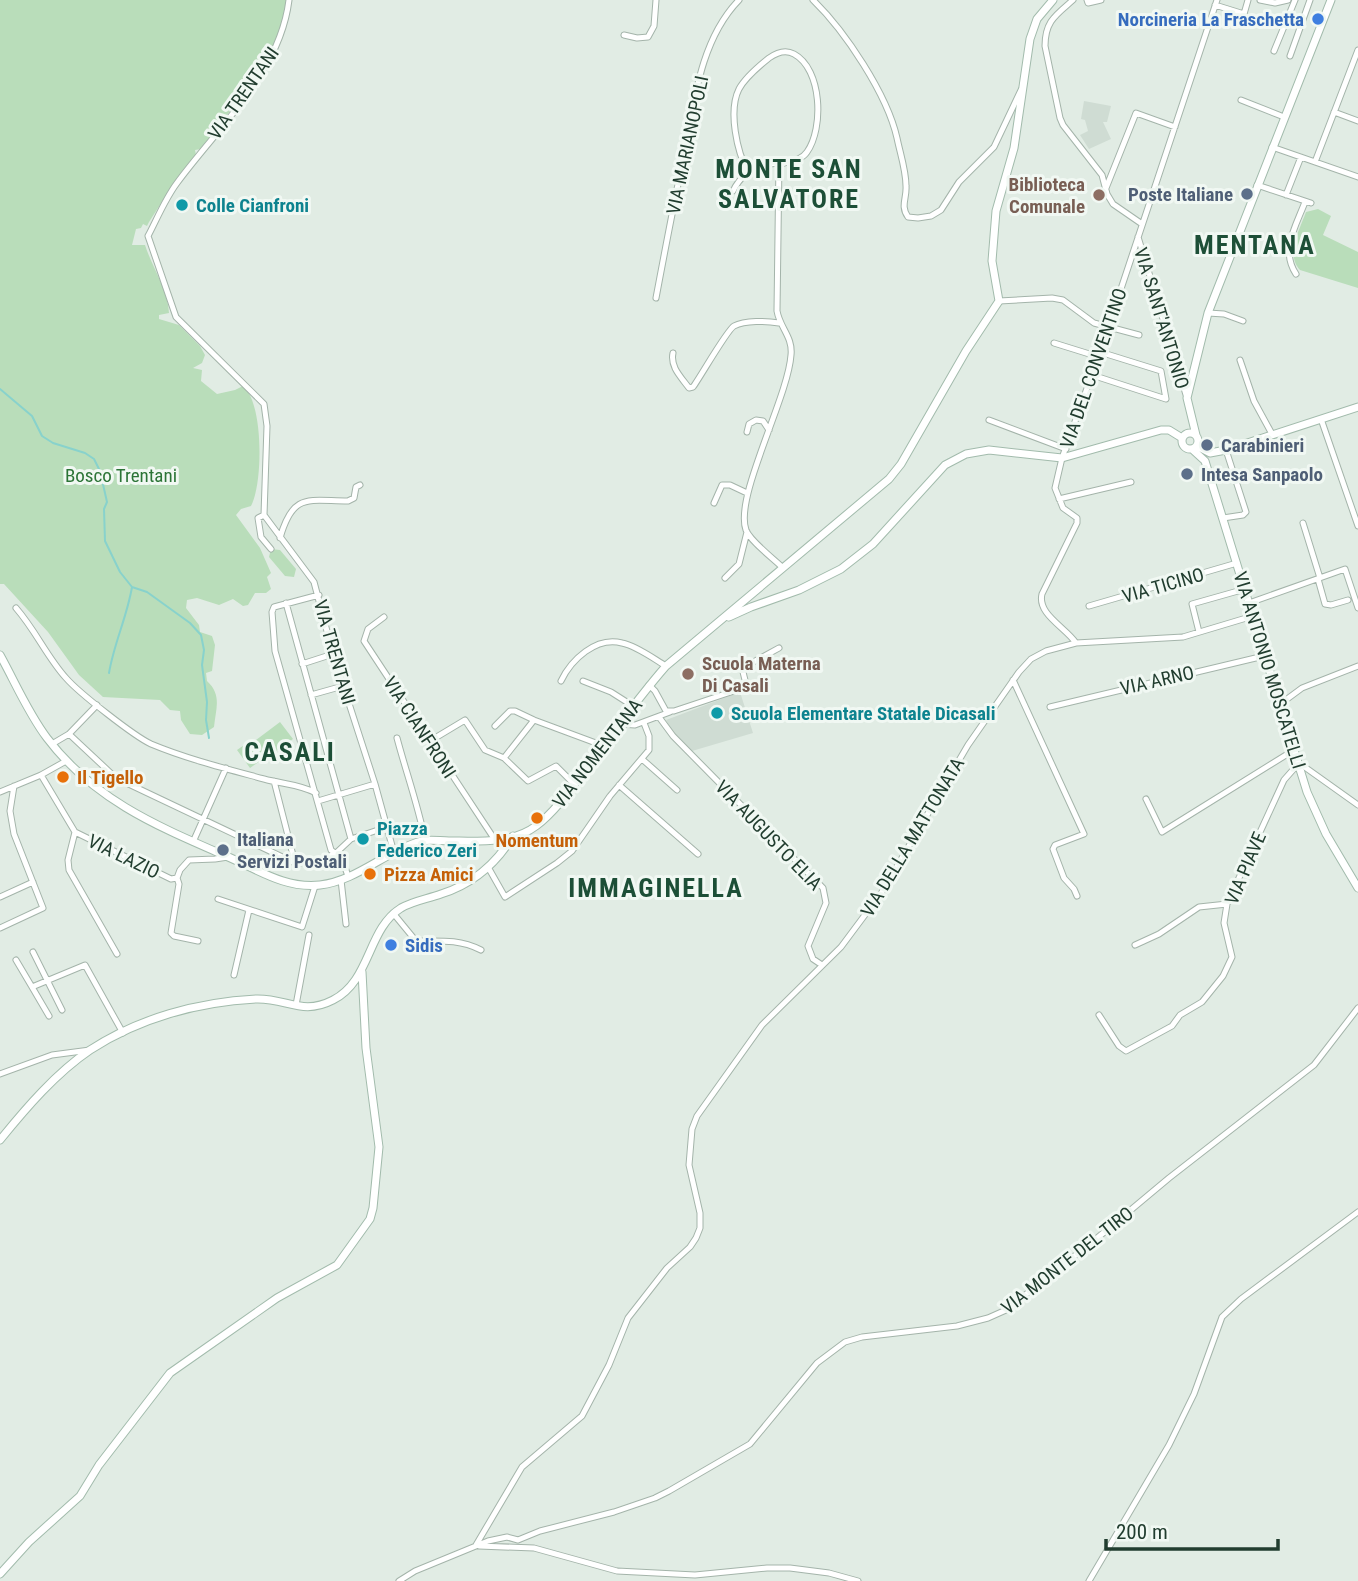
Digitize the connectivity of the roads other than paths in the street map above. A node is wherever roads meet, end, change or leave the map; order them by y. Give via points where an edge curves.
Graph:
1 (289, 0) edge
2 (656, 0) edge
3 (739, 0) edge
4 (813, 0) edge
5 (1053, 0) edge
6 (1073, 0) edge
7 (1087, 0) edge
8 (1101, 0) edge
9 (1248, 0) edge
10 (1260, 0) edge
11 (1288, 0) edge
12 (1295, 0) edge
13 (1310, 0) edge
14 (1331, 0) edge
15 (1216, 3) edge
16 (624, 35) dead end
17 (1358, 50) edge
18 (1275, 51) dead end
19 (1290, 56) dead end
20 (1023, 87) junction
21 (1241, 100) dead end
22 (1334, 112) junction
23 (1284, 117) junction
24 (1358, 121) edge
25 (1175, 127) junction
26 (1272, 147) junction
27 (1301, 157) junction
28 (1315, 162) junction
29 (779, 163) junction
30 (748, 172) junction
31 (1358, 177) edge
32 (1257, 185) junction
33 (1106, 188) junction
34 (733, 191) dead end
35 (1286, 195) junction
36 (1142, 224) junction
37 (1138, 237) junction
38 (1296, 274) dead end
39 (656, 298) dead end
40 (999, 302) junction
41 (1208, 313) junction
42 (1243, 321) dead end
43 (779, 323) junction
44 (1109, 326) junction
45 (1139, 335) dead end
46 (1054, 343) dead end
47 (673, 353) dead end
48 (1099, 354) junction
49 (1240, 360) dead end
50 (1092, 375) junction
51 (1187, 398) junction
52 (1358, 407) edge
53 (1321, 419) junction
54 (989, 420) dead end
55 (747, 432) dead end
56 (769, 433) junction
57 (1272, 434) junction
58 (1196, 435) junction
59 (1182, 438) junction
60 (1195, 448) junction
61 (1066, 449) junction
62 (1226, 450) junction
63 (1062, 458) junction
64 (1131, 482) dead end
65 (360, 485) dead end
66 (747, 493) junction
67 (1059, 499) junction
68 (714, 503) dead end
69 (264, 515) junction
70 (1223, 518) junction
71 (1303, 523) dead end
72 (1358, 526) edge
73 (747, 532) junction
74 (280, 538) junction
75 (271, 549) dead end
76 (1237, 563) junction
77 (783, 568) junction
78 (725, 578) dead end
79 (1319, 578) junction
80 (1245, 589) junction
81 (319, 595) junction
82 (1348, 600) dead end
83 (286, 603) junction
84 (1249, 603) junction
85 (1089, 606) dead end
86 (16, 608) dead end
87 (1358, 608) edge
88 (1253, 616) junction
89 (384, 617) dead end
90 (716, 624) junction
91 (1199, 632) junction
92 (1076, 642) junction
93 (779, 648) dead end
94 (333, 654) junction
95 (0, 655) edge
96 (1265, 656) junction
97 (302, 664) junction
98 (666, 666) junction
99 (1358, 666) edge
100 (1013, 680) junction
101 (561, 681) dead end
102 (583, 681) dead end
103 (649, 685) junction
104 (344, 686) junction
105 (311, 695) junction
106 (97, 705) junction
107 (1279, 705) junction
108 (633, 706) junction
109 (1051, 707) dead end
110 (668, 711) junction
111 (659, 717) junction
112 (534, 720) junction
113 (644, 723) junction
114 (620, 724) junction
115 (495, 726) dead end
116 (69, 734) junction
117 (397, 738) dead end
118 (430, 741) junction
119 (52, 744) junction
120 (604, 746) junction
121 (1294, 750) junction
122 (504, 758) junction
123 (642, 759) junction
124 (66, 761) junction
125 (1299, 763) junction
126 (226, 768) junction
127 (41, 775) junction
128 (274, 781) junction
129 (375, 784) junction
130 (575, 785) junction
131 (619, 785) junction
132 (14, 786) junction
133 (677, 790) dead end
134 (0, 792) edge
135 (316, 793) junction
136 (339, 794) junction
137 (1146, 799) dead end
138 (318, 801) junction
139 (1358, 805) edge
140 (203, 821) junction
141 (387, 827) junction
142 (75, 832) junction
143 (514, 836) junction
144 (351, 839) junction
145 (425, 840) junction
146 (495, 840) junction
147 (193, 842) junction
148 (336, 853) junction
149 (394, 854) junction
150 (698, 855) dead end
151 (228, 856) junction
152 (296, 863) junction
153 (488, 867) junction
154 (177, 878) junction
155 (345, 878) junction
156 (33, 882) junction
157 (315, 886) junction
158 (1358, 888) edge
159 (1077, 896) dead end
160 (0, 897) edge
161 (218, 898) dead end
162 (1227, 904) junction
163 (249, 910) junction
164 (393, 913) junction
165 (346, 924) dead end
166 (0, 928) edge
167 (309, 935) dead end
168 (198, 941) dead end
169 (1135, 945) dead end
170 (481, 950) dead end
171 (33, 952) dead end
172 (117, 954) dead end
173 (16, 960) dead end
174 (822, 965) junction
175 (362, 972) junction
176 (234, 975) dead end
177 (47, 980) junction
178 (32, 987) junction
179 (296, 1005) junction
180 (1358, 1008) edge
181 (62, 1010) dead end
182 (1099, 1015) dead end
183 (49, 1016) dead end
184 (123, 1033) junction
185 (90, 1050) junction
186 (0, 1074) edge
187 (0, 1140) edge
188 (1358, 1212) edge
189 (476, 1545) junction
190 (0, 1574) edge
191 (399, 1581) edge
192 (859, 1581) edge
193 (1089, 1581) edge

1 - 69 street, VIA TRENTANI via 275,51 175,185 148,236 177,317 264,404
2 - 16 street via 654,26 648,37
3 - 39 street, VIA MARIANOPOLI via 707,51
4 - 20 street via 834,20 884,104 896,135 908,217 931,216 941,210 958,182 994,147
5 - 20 main road via 1037,19 1030,38
6 - 33 street via 1047,25 1045,46 1052,87 1062,125 1090,157
7 - 8 street
9 - 15 street via 1244,14
10 - 11 street
12 - 18 street
13 - 19 street
14 - 23 main road
15 - 25 street, VIA DEL CONVENTINO
17 - 22 street
20 - 40 main road via 993,237
21 - 23 street
22 - 24 street
22 - 28 street
23 - 26 main road
25 - 33 street via 1136,113
25 - 36 street, VIA DEL CONVENTINO
26 - 27 street
26 - 32 main road
27 - 28 street
27 - 35 street
28 - 31 street
29 - 30 street
29 - 30 street via 806,154 818,109 814,80 795,54 784,51 762,64 739,90 735,131
29 - 43 street
30 - 34 street
32 - 35 street
32 - 41 main road
33 - 36 street via 1113,204
35 - 38 street via 1308,203 1288,250
36 - 37 street, VIA DEL CONVENTINO
37 - 44 street, VIA DEL CONVENTINO
37 - 51 street, VIA SANT'ANTONIO
40 - 44 street via 1063,300 1094,323
40 - 77 main road, VIA NOMENTANA via 896,471
41 - 42 street
41 - 51 main road
43 - 47 street via 737,324 728,330 693,387 676,370
43 - 56 street via 792,343 791,359
44 - 45 street
44 - 48 street, VIA DEL CONVENTINO
46 - 48 street
48 - 50 street, VIA DEL CONVENTINO
48 - 50 street via 1161,371 1166,398
49 - 57 street
50 - 61 street, VIA DEL CONVENTINO
51 - 58 main road
52 - 53 main road
53 - 57 main road
53 - 72 street
54 - 61 street
55 - 56 street via 756,420 764,421
56 - 66 street
57 - 62 main road
58 - 59 main road
58 - 60 main road
59 - 60 main road via 1185,448
59 - 63 main road via 1161,429
60 - 62 main road via 1206,453
60 - 70 main road, VIA ANTONIO MOSCATELLI via 1205,461
61 - 63 street, VIA DEL CONVENTINO
62 - 70 street via 1246,512
63 - 67 street, VIA DEL CONVENTINO via 1055,488
63 - 90 main road via 989,450 954,459 873,544 841,569
64 - 67 street
65 - 74 street via 348,501 298,503
66 - 68 street via 722,485
66 - 73 street
67 - 92 street via 1077,523 1041,603
69 - 74 street, VIA TRENTANI
69 - 75 street via 258,518 261,537
70 - 76 main road, VIA ANTONIO MOSCATELLI
71 - 79 street
73 - 77 street
73 - 78 street via 739,564
74 - 81 street, VIA TRENTANI
76 - 80 main road, VIA ANTONIO MOSCATELLI
76 - 85 street, VIA TICINO
77 - 90 main road, VIA NOMENTANA
79 - 82 street via 1325,604
79 - 84 street
79 - 87 street via 1345,569
80 - 84 main road, VIA ANTONIO MOSCATELLI
80 - 91 street via 1192,604
81 - 83 street
81 - 94 street, VIA TRENTANI
83 - 97 street
83 - 135 street via 272,612 275,651
84 - 88 main road, VIA ANTONIO MOSCATELLI
86 - 106 street via 66,678
88 - 91 street, VIA DELLA MATTONATA
88 - 96 main road, VIA ANTONIO MOSCATELLI
89 - 118 street, VIA CIANFRONI via 368,629 364,640
90 - 98 main road, VIA NOMENTANA
91 - 92 street, VIA DELLA MATTONATA
92 - 100 street, VIA DELLA MATTONATA via 1034,657
93 - 110 street via 746,666 743,688
94 - 97 street
94 - 104 street, VIA TRENTANI
95 - 119 main road, VIA NOMENTANA
96 - 107 main road, VIA ANTONIO MOSCATELLI
96 - 109 street, VIA ARNO
97 - 105 street
98 - 101 street via 622,643 610,643 578,657
98 - 103 main road, VIA NOMENTANA
99 - 107 street via 1302,688
100 - 159 street via 1084,834 1053,849
100 - 174 street, VIA DELLA MATTONATA via 968,745 882,892
102 - 108 street
103 - 108 main road, VIA NOMENTANA
103 - 110 street
104 - 105 street
104 - 129 street, VIA TRENTANI
105 - 136 street
106 - 116 street
106 - 126 street via 149,743
107 - 121 main road, VIA ANTONIO MOSCATELLI
108 - 114 main road, VIA NOMENTANA
110 - 111 street
111 - 113 street
111 - 174 street, VIA AUGUSTO ELIA via 822,888 826,903 808,946 813,959
112 - 115 street via 510,711
112 - 120 street
112 - 122 street
113 - 114 street
113 - 123 street via 649,744
114 - 120 main road, VIA NOMENTANA
116 - 119 street
116 - 140 street via 116,778
117 - 145 street
118 - 122 street via 465,720 485,750
118 - 146 street, VIA CIANFRONI
119 - 124 main road, VIA NOMENTANA
120 - 130 main road, VIA NOMENTANA
121 - 125 main road, VIA ANTONIO MOSCATELLI
121 - 137 street via 1162,832
122 - 130 street via 528,781 556,766
123 - 131 street
123 - 133 street
124 - 127 street
124 - 147 main road, VIA NOMENTANA via 114,803
125 - 139 street
125 - 158 main road, VIA ANTONIO MOSCATELLI via 1320,822
125 - 162 street, VIA PIAVE via 1287,774
126 - 128 street
126 - 140 street
127 - 132 street
127 - 142 street, VIA LAZIO
128 - 135 street
128 - 152 street
129 - 136 street
129 - 141 street, VIA TRENTANI
130 - 143 main road, VIA NOMENTANA via 549,815
131 - 150 street
131 - 153 street via 572,851 505,897
132 - 134 street
132 - 156 street via 10,811 14,834
135 - 138 street
136 - 138 street
136 - 144 street
138 - 148 street via 331,850
140 - 147 street
140 - 152 street
141 - 144 street
141 - 149 street, VIA TRENTANI
142 - 154 street, VIA LAZIO
142 - 172 street via 69,870
143 - 146 main road, VIA NOMENTANA
143 - 153 main road
144 - 148 street
145 - 146 main road, VIA NOMENTANA
145 - 149 main road, VIA NOMENTANA
147 - 151 main road, VIA NOMENTANA
148 - 152 street via 317,862
148 - 155 street via 342,859
149 - 155 main road, VIA NOMENTANA
151 - 154 street, VIA LAZIO via 189,860
151 - 157 main road, VIA NOMENTANA via 281,882
153 - 164 main road via 471,881
154 - 168 street via 171,933
155 - 157 main road, VIA NOMENTANA
155 - 165 street
156 - 160 street
156 - 166 street via 43,908
157 - 163 street via 302,927
161 - 163 street
162 - 169 street via 1199,907
162 - 182 street, VIA PIAVE via 1224,923 1232,957 1202,1002 1180,1015 1172,1026 1126,1051
163 - 176 street
164 - 170 street via 416,941 452,940
164 - 175 main road
167 - 179 street
171 - 177 street
173 - 178 street
174 - 189 street, VIA DELLA MATTONATA via 762,1025 695,1118 690,1169 700,1221 693,1244 667,1268 630,1316 582,1416 522,1467
175 - 179 main road via 335,999 314,1008
175 - 190 main road via 379,1147 370,1219 337,1265 277,1298 170,1373 80,1496
177 - 178 street
177 - 181 street
177 - 184 street via 86,965
178 - 183 street
179 - 184 main road via 257,999 209,1003
180 - 189 street, VIA MONTE DEL TIRO via 1314,1065 1006,1310 957,1326 845,1342 817,1363 741,1451 655,1498 519,1540 501,1538
184 - 185 main road
185 - 186 street via 52,1055
185 - 187 main road
188 - 193 street via 1222,1317 1175,1433
189 - 191 street
189 - 192 street via 534,1548 617,1571 695,1575 790,1568

